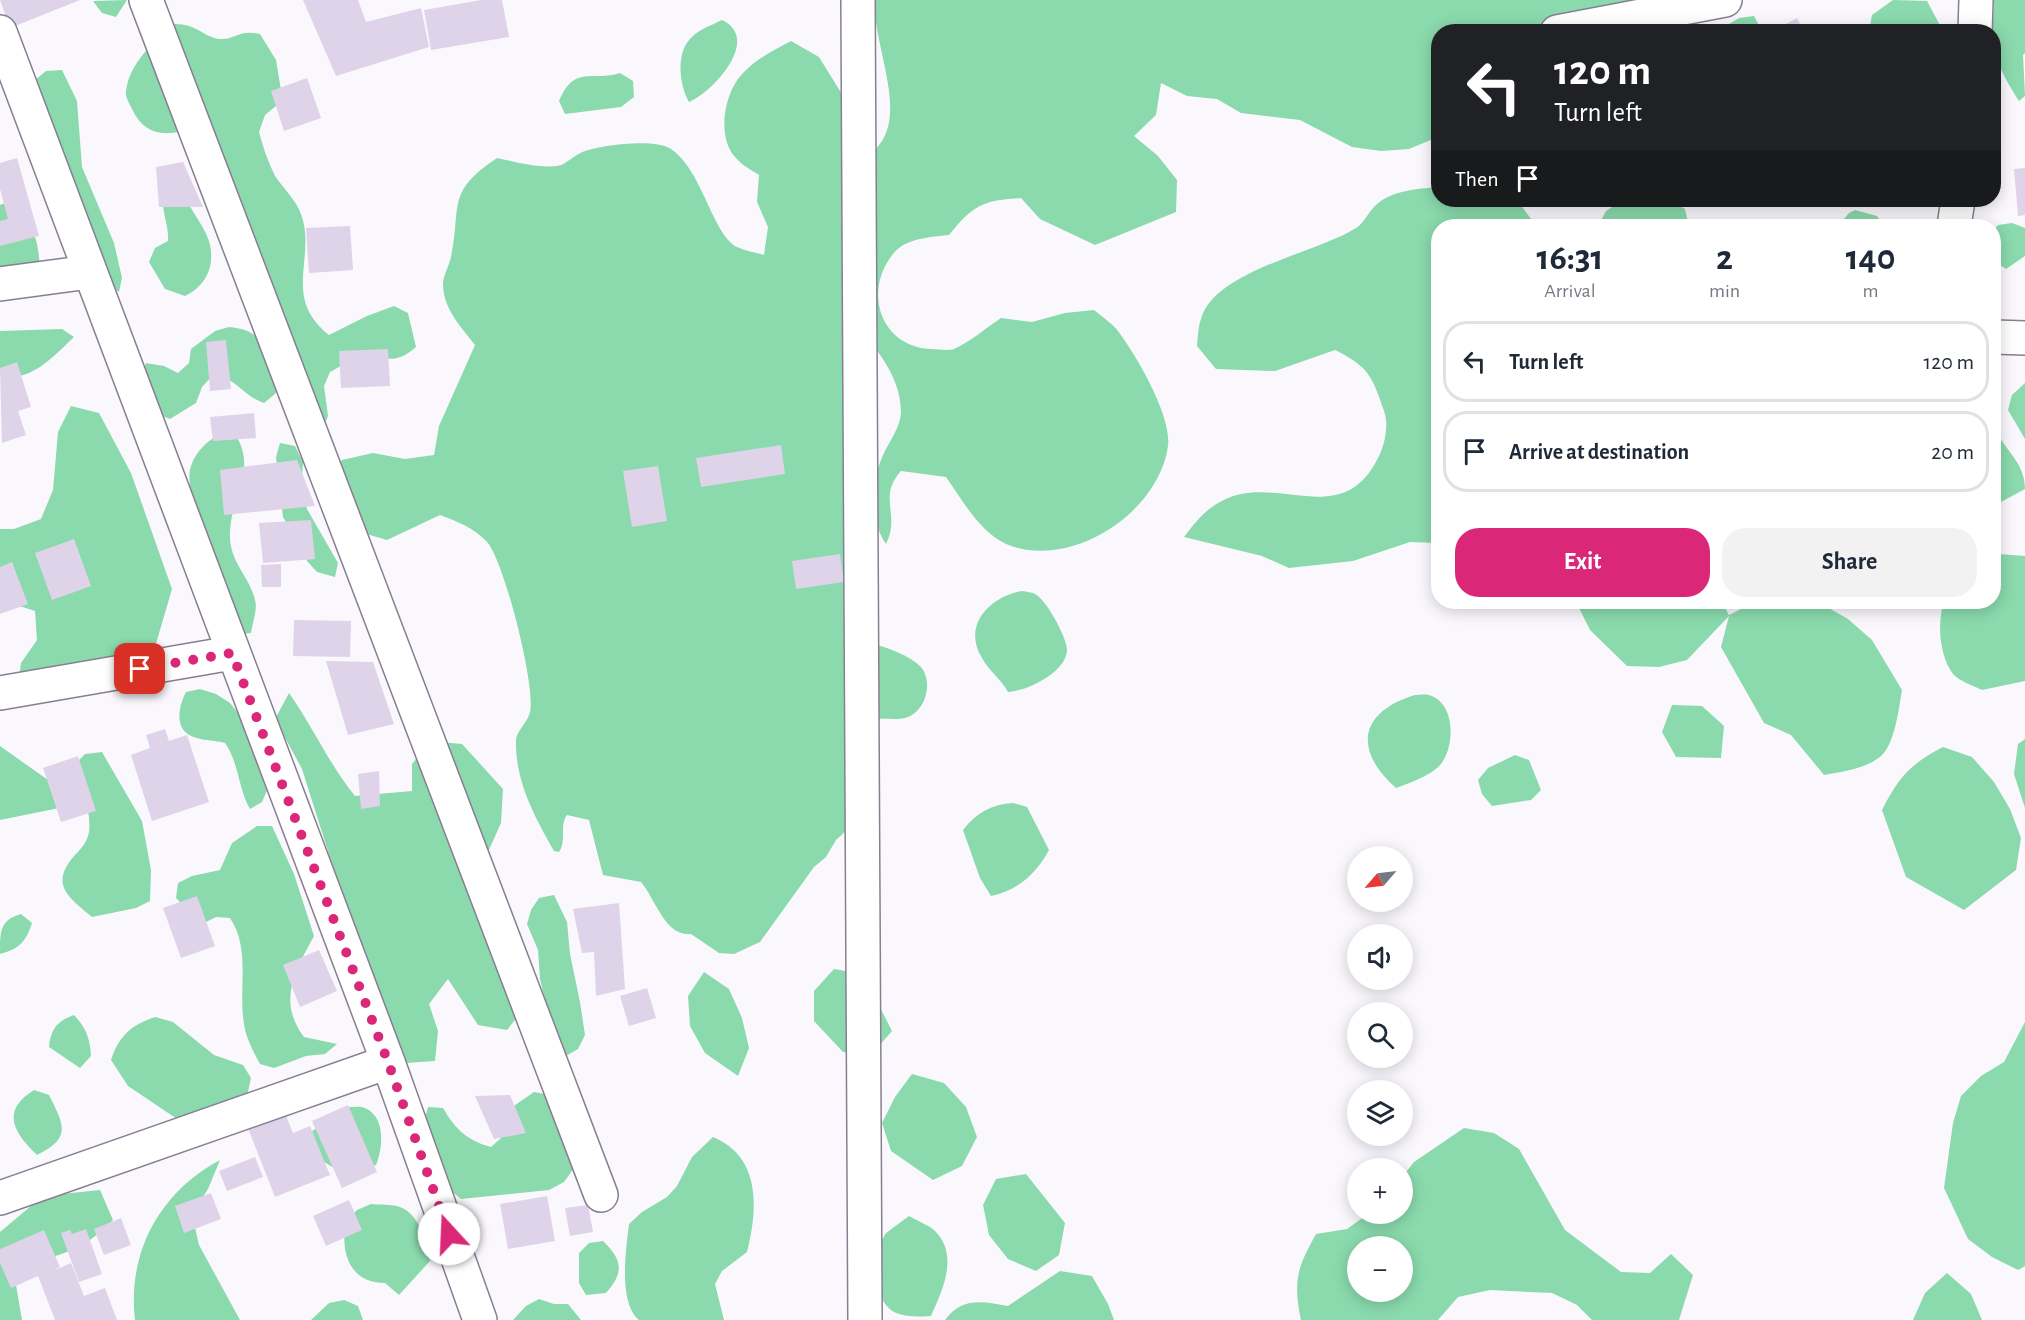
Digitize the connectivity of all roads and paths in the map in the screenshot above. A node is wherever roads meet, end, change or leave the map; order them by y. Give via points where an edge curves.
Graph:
1 (146, 0) edge
2 (858, 0) edge
3 (1725, 0) edge
4 (1976, 0) edge
5 (1599, 24) edge
6 (1975, 24) edge
7 (0, 32) edge
8 (89, 272) junction
9 (0, 284) edge
10 (232, 653) junction
11 (0, 693) edge
12 (388, 1062) junction
13 (601, 1195) dead end
14 (0, 1198) edge
15 (480, 1320) edge
16 (865, 1320) edge

1 - 13 street
2 - 16 street
3 - 5 street
4 - 6 street
7 - 8 street
8 - 9 street
8 - 10 street
10 - 11 street
10 - 12 street
12 - 14 street
12 - 15 street

